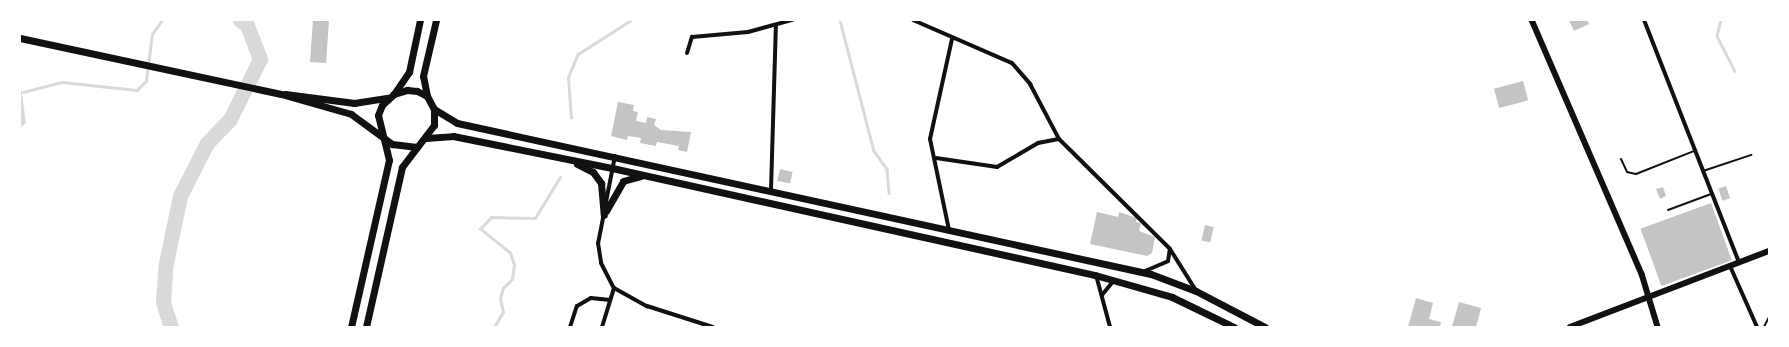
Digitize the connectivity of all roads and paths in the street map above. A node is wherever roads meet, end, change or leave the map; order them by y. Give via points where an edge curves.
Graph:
1 (420, 20) edge
2 (436, 20) edge
3 (792, 20) edge
4 (913, 20) edge
5 (1532, 20) edge
6 (1644, 20) edge
7 (776, 26) junction
8 (20, 38) edge
9 (952, 39) junction
10 (687, 54) dead end
11 (281, 94) junction
12 (394, 94) junction
13 (427, 96) junction
14 (387, 98) junction
15 (434, 109) junction
16 (385, 138) junction
17 (426, 138) junction
18 (1059, 139) junction
19 (417, 146) junction
20 (1696, 151) junction
21 (615, 155) junction
22 (1751, 155) dead end
23 (936, 158) junction
24 (566, 159) junction
25 (1621, 159) dead end
26 (612, 168) junction
27 (1703, 171) junction
28 (645, 176) junction
29 (772, 190) junction
30 (1712, 194) junction
31 (1668, 210) dead end
32 (604, 215) junction
33 (949, 230) junction
34 (1170, 249) junction
35 (1769, 251) edge
36 (1739, 263) junction
37 (1730, 266) junction
38 (1122, 267) junction
39 (1142, 272) junction
40 (1095, 275) junction
41 (1114, 280) junction
42 (614, 288) junction
43 (1196, 291) junction
44 (1102, 295) junction
45 (1651, 296) junction
46 (610, 300) junction
47 (1769, 317) edge
48 (351, 327) edge
49 (366, 327) edge
50 (570, 327) edge
51 (602, 327) edge
52 (713, 327) edge
53 (1110, 327) edge
54 (1234, 327) edge
55 (1265, 327) edge
56 (1570, 327) edge
57 (1658, 327) edge
58 (1757, 327) edge
59 (1764, 327) edge

1 - 12 main road via 409,72
2 - 13 main road via 423,76
3 - 7 street
4 - 9 street
5 - 45 street
6 - 20 street
7 - 10 street via 692,37
7 - 29 street
8 - 11 main road
9 - 18 street via 1012,63 1030,84
9 - 23 street via 930,140
11 - 14 main road via 304,94 354,103
11 - 16 main road via 351,114
12 - 13 main road via 407,90
12 - 14 main road
13 - 15 main road
14 - 16 main road via 378,115
15 - 17 main road via 434,125
15 - 21 main road via 456,123
16 - 19 main road via 399,147
16 - 48 main road via 389,160
17 - 19 main road
17 - 24 main road via 453,136
18 - 23 street via 1038,143 997,167
18 - 34 street
19 - 49 main road via 402,167
20 - 25 lane via 1636,174 1627,172
20 - 27 street
21 - 26 street
21 - 29 main road
22 - 27 lane
23 - 33 street
24 - 26 main road
24 - 32 main road via 593,172 601,183
26 - 28 main road
26 - 32 street
27 - 30 street
28 - 32 main road via 623,181
28 - 40 main road
29 - 33 main road
30 - 31 lane
30 - 36 street
32 - 42 street via 598,243 601,263
33 - 38 main road
34 - 39 street via 1168,261
34 - 43 street
35 - 36 street
36 - 37 street
37 - 45 street
37 - 58 street
38 - 39 main road
38 - 41 main road
39 - 43 main road
40 - 41 main road
40 - 44 street
41 - 44 street
41 - 54 main road via 1172,297
42 - 46 street
42 - 52 street via 647,306
43 - 55 main road
44 - 53 street
45 - 56 street
45 - 57 street
46 - 50 street via 591,298 577,306
46 - 51 street
47 - 59 path

